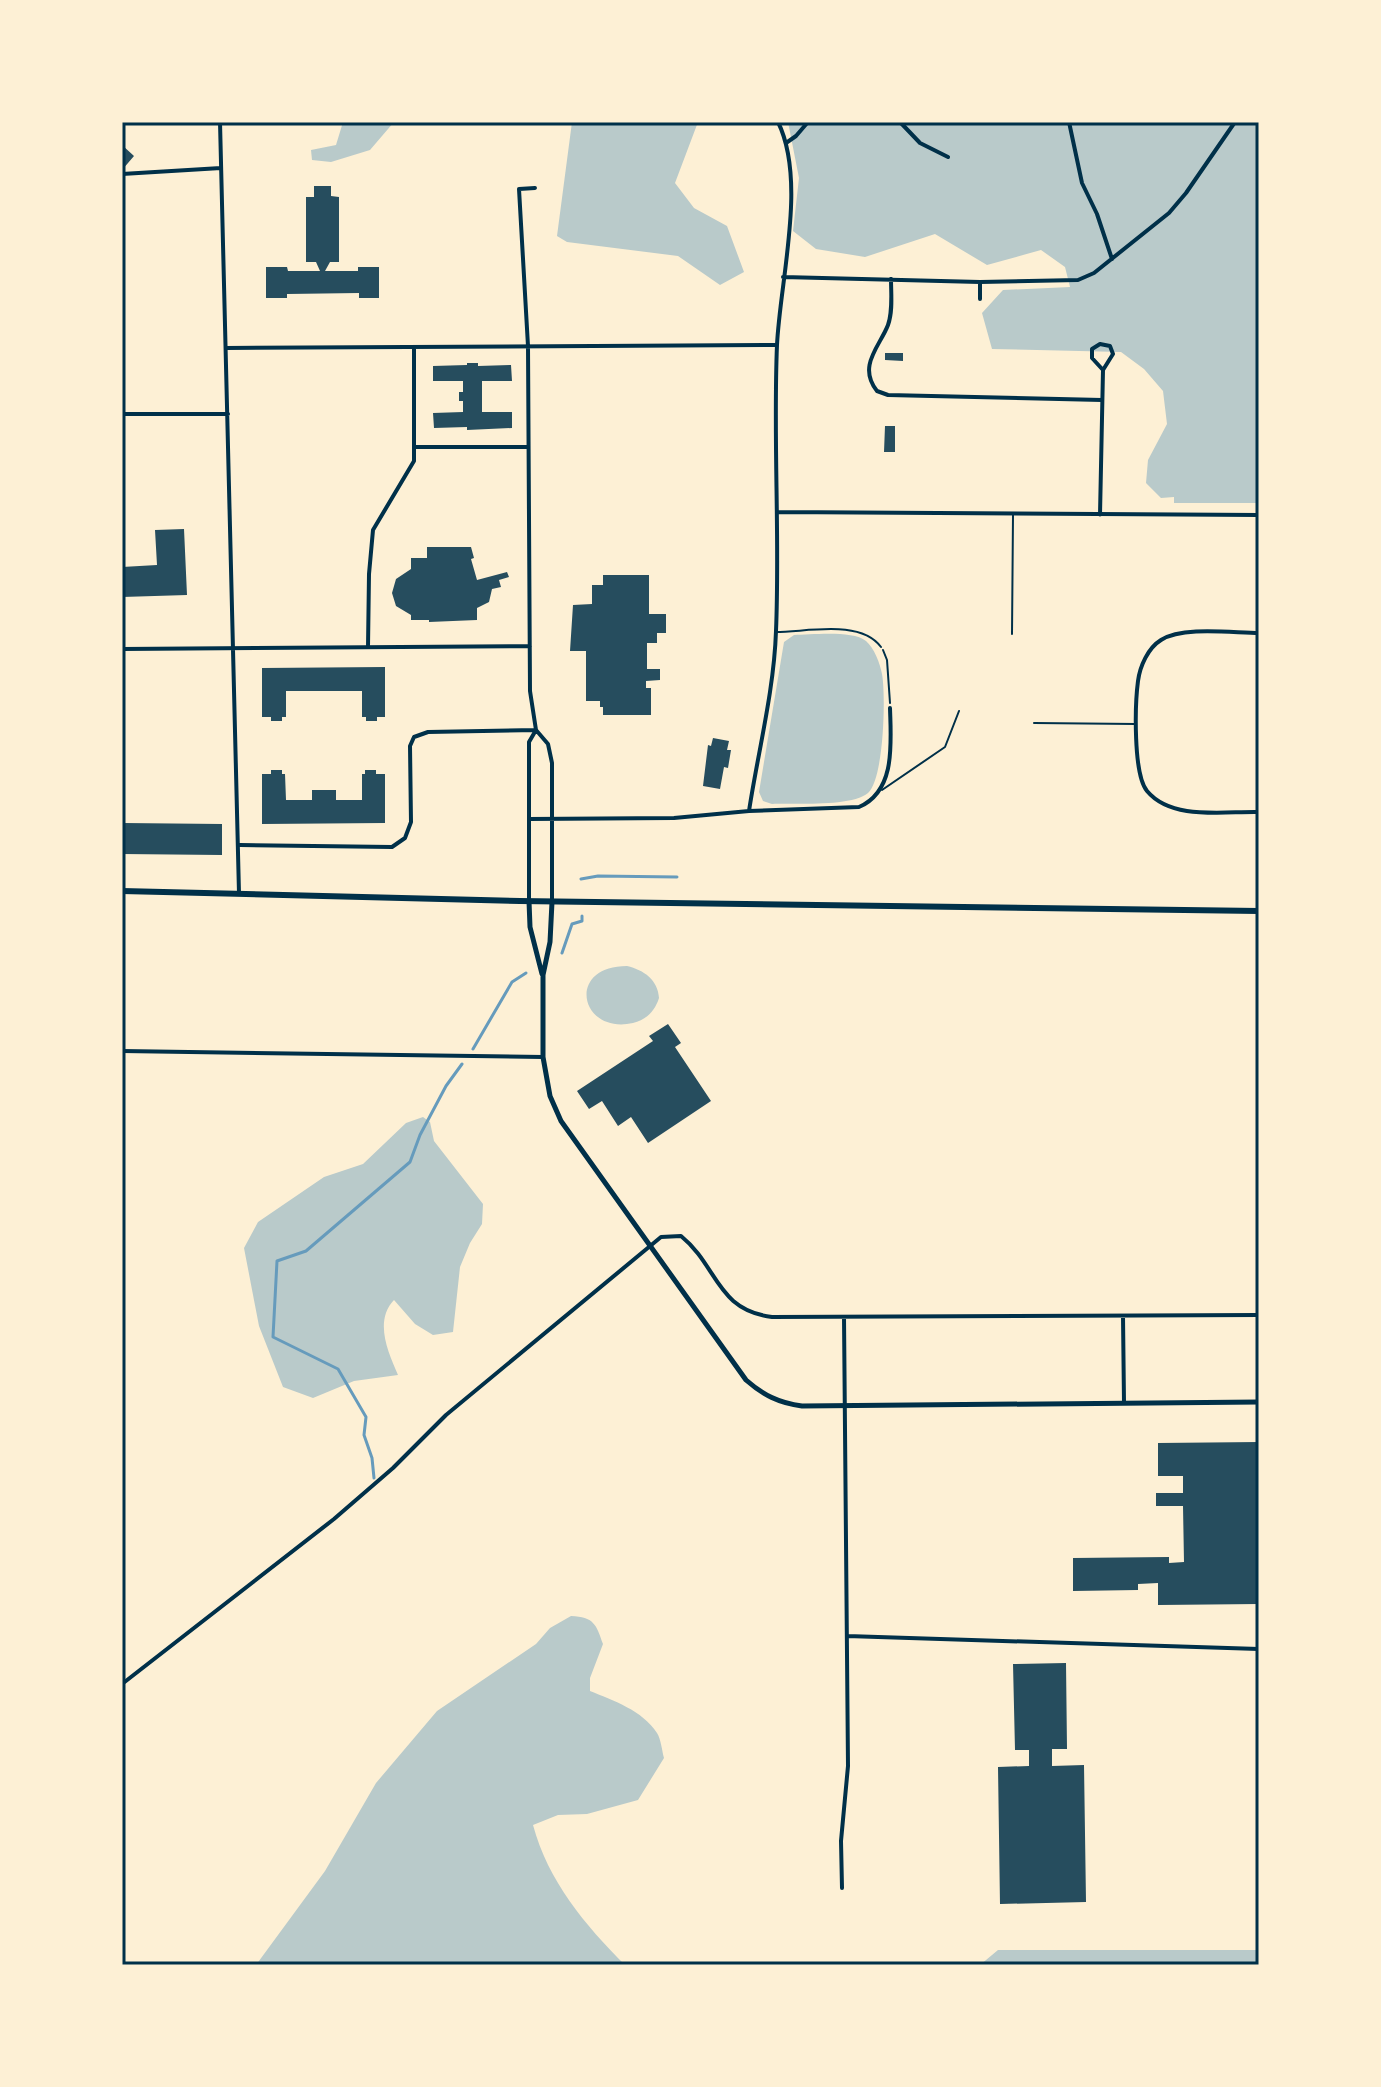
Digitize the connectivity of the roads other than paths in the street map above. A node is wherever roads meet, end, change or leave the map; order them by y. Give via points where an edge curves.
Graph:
1 (220, 122) edge
2 (778, 122) edge
3 (808, 122) edge
4 (900, 122) edge
5 (1069, 122) edge
6 (1235, 122) edge
7 (786, 143) junction
8 (948, 157) dead end
9 (221, 168) junction
10 (122, 174) edge
11 (535, 188) dead end
12 (1112, 259) junction
13 (783, 277) junction
14 (891, 279) junction
15 (980, 282) junction
16 (980, 299) dead end
17 (777, 345) junction
18 (528, 346) junction
19 (414, 347) junction
20 (226, 348) junction
21 (1103, 370) junction
22 (1102, 400) junction
23 (122, 414) edge
24 (228, 414) junction
25 (415, 447) junction
26 (528, 447) junction
27 (777, 512) junction
28 (1013, 514) junction
29 (1100, 515) junction
30 (1259, 515) edge
31 (776, 632) junction
32 (1259, 633) edge
33 (1012, 634) dead end
34 (530, 646) junction
35 (368, 647) junction
36 (881, 647) road end
37 (234, 648) junction
38 (122, 649) edge
39 (890, 708) road end
40 (959, 711) dead end
41 (1034, 723) dead end
42 (1137, 724) junction
43 (536, 730) junction
44 (881, 790) junction
45 (749, 811) junction
46 (1259, 812) edge
47 (529, 819) junction
48 (552, 819) junction
49 (239, 845) junction
50 (122, 891) edge
51 (239, 893) junction
52 (529, 901) junction
53 (552, 902) junction
54 (1259, 911) edge
55 (543, 975) junction
56 (122, 1051) edge
57 (543, 1057) junction
58 (649, 1246) junction
59 (1259, 1315) edge
60 (1123, 1316) junction
61 (844, 1317) junction
62 (1259, 1402) edge
63 (1124, 1403) junction
64 (844, 1406) junction
65 (847, 1636) junction
66 (1259, 1649) edge
67 (122, 1684) edge
68 (842, 1888) dead end

1 - 9 street
2 - 7 street
3 - 7 street
4 - 8 street via 920,143
5 - 12 street via 1082,183
6 - 12 street via 1169,213
7 - 13 street via 791,196
9 - 10 street
9 - 20 street
11 - 18 street via 519,189
12 - 15 street via 1078,280
13 - 14 street
13 - 17 street
14 - 15 street
14 - 22 street via 888,325 871,356 871,381 877,391
15 - 16 street
17 - 18 street
17 - 27 street
18 - 19 street
18 - 26 street
19 - 20 street
19 - 25 street
20 - 24 street
21 - 21 street via 1113,349 1100,344 1092,349 1092,358
21 - 22 street
22 - 29 street
23 - 24 street
24 - 37 street
25 - 26 street
25 - 35 street via 412,467 373,530
26 - 34 street
27 - 28 street
27 - 31 street
28 - 29 street
28 - 33 lane
29 - 30 street
31 - 36 lane via 852,631 869,635
31 - 45 street
32 - 42 street via 1187,632 1162,639 1147,654 1138,680
34 - 35 street
34 - 43 street
35 - 37 street
37 - 38 street
37 - 49 street
39 - 44 street via 889,757
40 - 44 lane via 945,747
41 - 42 lane
42 - 46 street via 1138,769 1146,791 1175,809
43 - 47 street via 529,742
43 - 48 street via 548,744 552,763
43 - 49 street via 428,732 414,737 411,822 405,838 392,847
44 - 45 street via 851,808
45 - 48 street
47 - 48 street
47 - 52 street
48 - 53 street
49 - 51 street
50 - 51 main road
51 - 52 main road
52 - 53 main road
52 - 55 street
53 - 54 main road
53 - 55 street
55 - 57 street
56 - 57 street
57 - 58 street via 561,1121
58 - 61 street via 661,1237 681,1236 724,1294 758,1316
58 - 64 street via 756,1389 790,1404
58 - 67 street via 446,1415 334,1519
59 - 60 street
60 - 61 street
60 - 63 street
61 - 64 street
62 - 63 street
63 - 64 street
64 - 65 street
65 - 66 street
65 - 68 street

